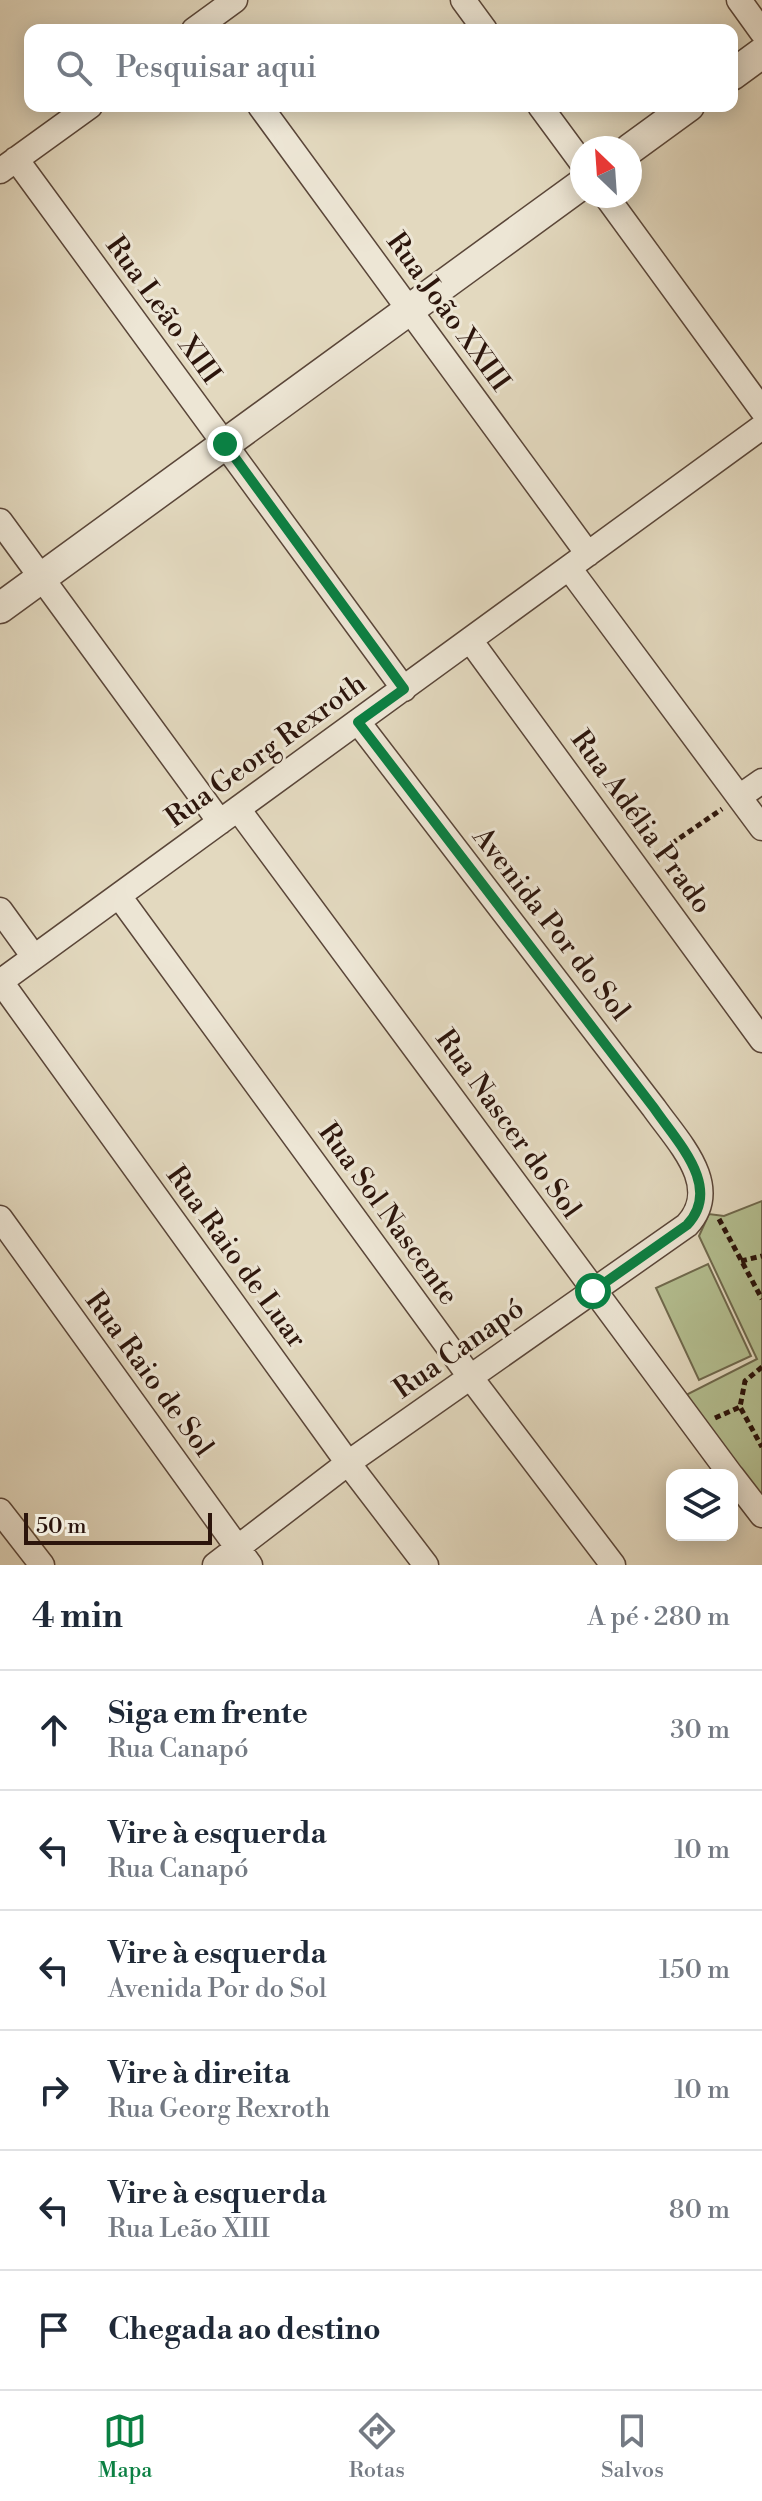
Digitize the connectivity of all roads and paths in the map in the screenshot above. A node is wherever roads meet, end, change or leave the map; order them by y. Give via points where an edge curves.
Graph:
1 (235, 0) edge
2 (463, 0) edge
3 (739, 0) edge
4 (205, 24) edge
5 (481, 24) edge
6 (762, 32) edge
7 (762, 53) edge
8 (738, 71) edge
9 (82, 112) edge
10 (264, 112) edge
11 (544, 112) edge
12 (681, 112) edge
13 (642, 140) edge
14 (570, 147) edge
15 (8, 165) edge
16 (570, 193) edge
17 (615, 208) edge
18 (410, 310) junction
19 (762, 410) edge
20 (762, 427) edge
21 (225, 444) junction
22 (0, 521) edge
23 (578, 561) junction
24 (42, 578) junction
25 (0, 608) edge
26 (470, 640) junction
27 (404, 689) junction
28 (358, 722) junction
29 (762, 781) edge
30 (739, 797) junction
31 (229, 815) junction
32 (762, 828) edge
33 (637, 867) junction
34 (119, 896) junction
35 (0, 910) edge
36 (34, 957) junction
37 (0, 982) edge
38 (762, 1040) edge
39 (693, 1166) joint
40 (0, 1218) edge
41 (762, 1256) edge
42 (593, 1291) junction
43 (762, 1299) edge
44 (762, 1367) edge
45 (471, 1378) junction
46 (762, 1447) edge
47 (348, 1463) junction
48 (727, 1469) edge
49 (738, 1483) edge
50 (0, 1511) edge
51 (762, 1515) edge
52 (244, 1557) edge
53 (42, 1565) edge
54 (215, 1565) edge
55 (426, 1565) edge
56 (613, 1565) edge

1 - 4 street
2 - 5 street
3 - 6 street
7 - 8 street
9 - 15 street
10 - 18 street, Rua João XXIII
11 - 14 street
12 - 13 street
15 - 21 street, Rua Leão XIII
16 - 18 street
17 - 19 street
18 - 21 street
18 - 23 street, Rua João XXIII
20 - 23 street, Rua Georg Rexroth
21 - 24 street
21 - 27 street, Rua Leão XIII
22 - 24 street, Rua Nascer do Sol
23 - 26 street, Rua Georg Rexroth
23 - 30 street, Rua João XXIII
24 - 25 street
24 - 31 street, Rua Nascer do Sol
26 - 27 street, Rua Georg Rexroth
26 - 33 street, Rua Adélia Prado
27 - 28 street, Rua Georg Rexroth
28 - 31 street, Rua Georg Rexroth
28 - 39 street, Avenida Por do Sol
29 - 30 street
30 - 32 street, Rua João XXIII
30 - 33 path
31 - 34 street, Rua Georg Rexroth
31 - 42 street, Rua Nascer do Sol
33 - 38 street, Rua Adélia Prado
34 - 36 street, Rua Georg Rexroth
34 - 45 street, Rua Sol Nascente
35 - 36 street
36 - 37 street, Rua Georg Rexroth
37 - 47 street, Rua Raio de Luar
39 - 42 street, Rua Canapó via 701,1184 697,1215
40 - 52 street, Rua Raio de Sol
41 - 43 path via 741,1261
42 - 45 street, Rua Canapó
42 - 48 street, Rua Nascer do Sol
44 - 46 path via 745,1381 740,1407
45 - 47 street, Rua Canapó
45 - 56 street, Rua Sol Nascente
47 - 52 street, Rua Canapó
47 - 55 street, Rua Raio de Luar
49 - 51 street, Rua Nascer do Sol
50 - 53 street
52 - 54 street, Rua Canapó

